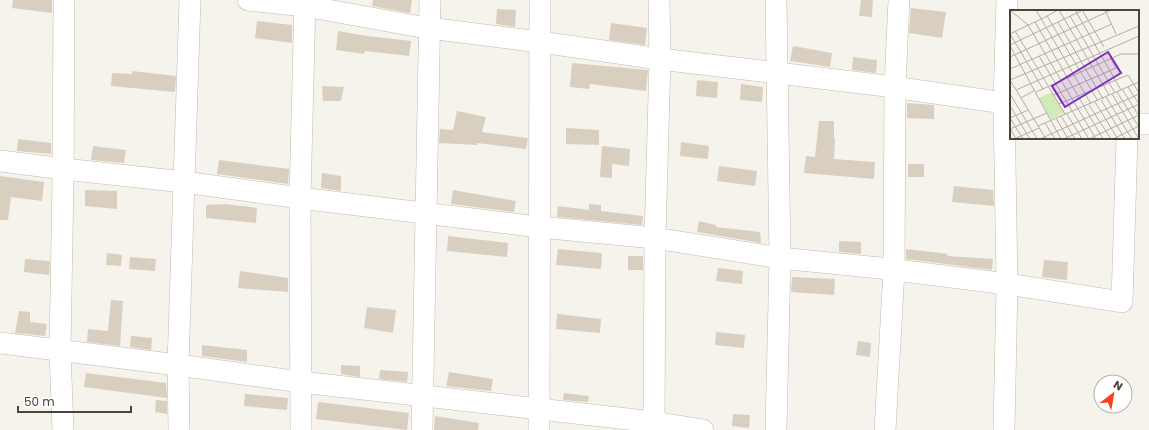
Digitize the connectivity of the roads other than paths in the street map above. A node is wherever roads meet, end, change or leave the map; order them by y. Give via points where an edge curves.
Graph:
1 (64, 0) edge
2 (190, 0) edge
3 (248, 0) edge
4 (430, 0) edge
5 (540, 0) edge
6 (660, 0) edge
7 (776, 0) edge
8 (899, 0) edge
9 (1006, 0) edge
10 (305, 3) edge
11 (429, 28) junction
12 (540, 42) junction
13 (660, 59) junction
14 (777, 73) junction
15 (895, 87) junction
16 (1008, 104) edge
17 (1127, 139) edge
18 (0, 161) edge
19 (64, 169) junction
20 (184, 182) junction
21 (300, 198) junction
22 (426, 213) junction
23 (539, 227) junction
24 (655, 238) junction
25 (780, 258) junction
26 (894, 270) junction
27 (1007, 284) junction
28 (0, 343) edge
29 (60, 351) junction
30 (178, 365) junction
31 (301, 382) junction
32 (423, 396) junction
33 (538, 408) junction
34 (654, 426) edge
35 (63, 430) edge
36 (179, 430) edge
37 (301, 430) edge
38 (422, 430) edge
39 (538, 430) edge
40 (704, 430) edge
41 (776, 430) edge
42 (885, 430) edge
43 (1004, 430) edge

1 - 19 street
2 - 20 street
3 - 10 street
4 - 11 street
5 - 12 street
6 - 13 street
7 - 14 street
8 - 15 street
9 - 16 street
10 - 11 street
10 - 21 street
11 - 12 street
11 - 22 street
12 - 13 street
12 - 23 street
13 - 14 street
13 - 24 street
14 - 15 street
14 - 25 street
15 - 16 street
15 - 26 street
16 - 27 street
17 - 27 street via 1122,302
18 - 19 street
19 - 20 street
19 - 29 street
20 - 21 street
20 - 30 street
21 - 22 street
21 - 31 street
22 - 23 street
22 - 32 street
23 - 24 street
23 - 33 street
24 - 25 street
24 - 34 street
25 - 26 street
25 - 41 street
26 - 27 street
26 - 42 street
27 - 43 street
28 - 29 street
29 - 30 street
29 - 35 street
30 - 31 street
30 - 36 street
31 - 32 street
31 - 37 street
32 - 33 street
32 - 38 street
33 - 34 street
33 - 39 street
34 - 40 street

